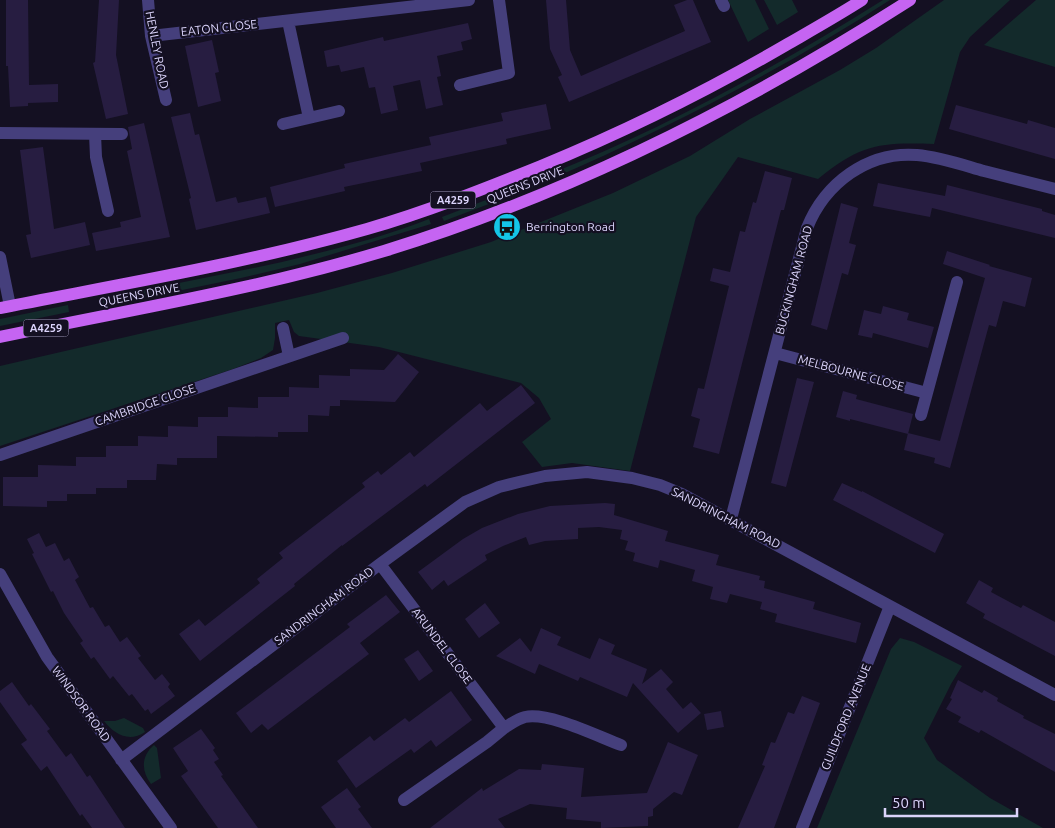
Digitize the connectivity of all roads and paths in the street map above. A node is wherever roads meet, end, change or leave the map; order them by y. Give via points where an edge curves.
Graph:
1 (148, 0) edge
2 (469, 0) edge
3 (499, 0) edge
4 (862, 0) edge
5 (910, 0) edge
6 (288, 21) junction
7 (152, 36) junction
8 (460, 84) dead end
9 (166, 100) dead end
10 (338, 111) dead end
11 (309, 118) junction
12 (283, 124) dead end
13 (0, 133) edge
14 (95, 134) junction
15 (122, 134) dead end
16 (1055, 189) edge
17 (108, 211) dead end
18 (0, 257) edge
19 (957, 282) dead end
20 (5, 307) edge
21 (283, 328) dead end
22 (0, 337) edge
23 (343, 338) dead end
24 (775, 353) junction
25 (289, 356) junction
26 (927, 393) junction
27 (921, 415) dead end
28 (0, 455) edge
29 (732, 520) junction
30 (380, 564) junction
31 (0, 574) edge
32 (4, 593) edge
33 (890, 606) junction
34 (1055, 696) edge
35 (504, 728) junction
36 (621, 745) dead end
37 (121, 760) junction
38 (404, 800) dead end
39 (171, 828) edge
40 (802, 828) edge

1 - 7 street, HENLEY ROAD
2 - 6 street, EATON CLOSE
3 - 8 street via 508,73
4 - 20 main road, QUEENS DRIVE / A4259 via 690,99 579,150 470,194 326,240
5 - 22 main road, QUEENS DRIVE / A4259 via 803,66 696,123 630,156 495,213 304,273
6 - 7 street, EATON CLOSE
6 - 11 street
7 - 9 street, HENLEY ROAD
10 - 11 street
11 - 12 street
13 - 14 street
14 - 15 street
14 - 17 street via 96,157
16 - 24 street, BUCKINGHAM ROAD via 919,155 884,157 854,170 835,185 811,218
18 - 20 street
19 - 26 street
21 - 25 street
23 - 25 street, CAMBRIDGE CLOSE
24 - 26 street, MELBOURNE CLOSE
24 - 29 street, BUCKINGHAM ROAD
25 - 28 street, CAMBRIDGE CLOSE
26 - 27 street
29 - 30 street, SANDRINGHAM ROAD via 682,494 632,478 587,472 545,476 499,487 465,502
29 - 33 street, SANDRINGHAM ROAD
30 - 35 street, ARUNDEL CLOSE
30 - 37 street, SANDRINGHAM ROAD
31 - 32 street, WINDSOR ROAD
32 - 37 street, WINDSOR ROAD
33 - 34 street, SANDRINGHAM ROAD
33 - 40 street, GUILDFORD AVENUE
35 - 36 street via 523,717 539,716
35 - 38 street
37 - 39 street, WINDSOR ROAD

